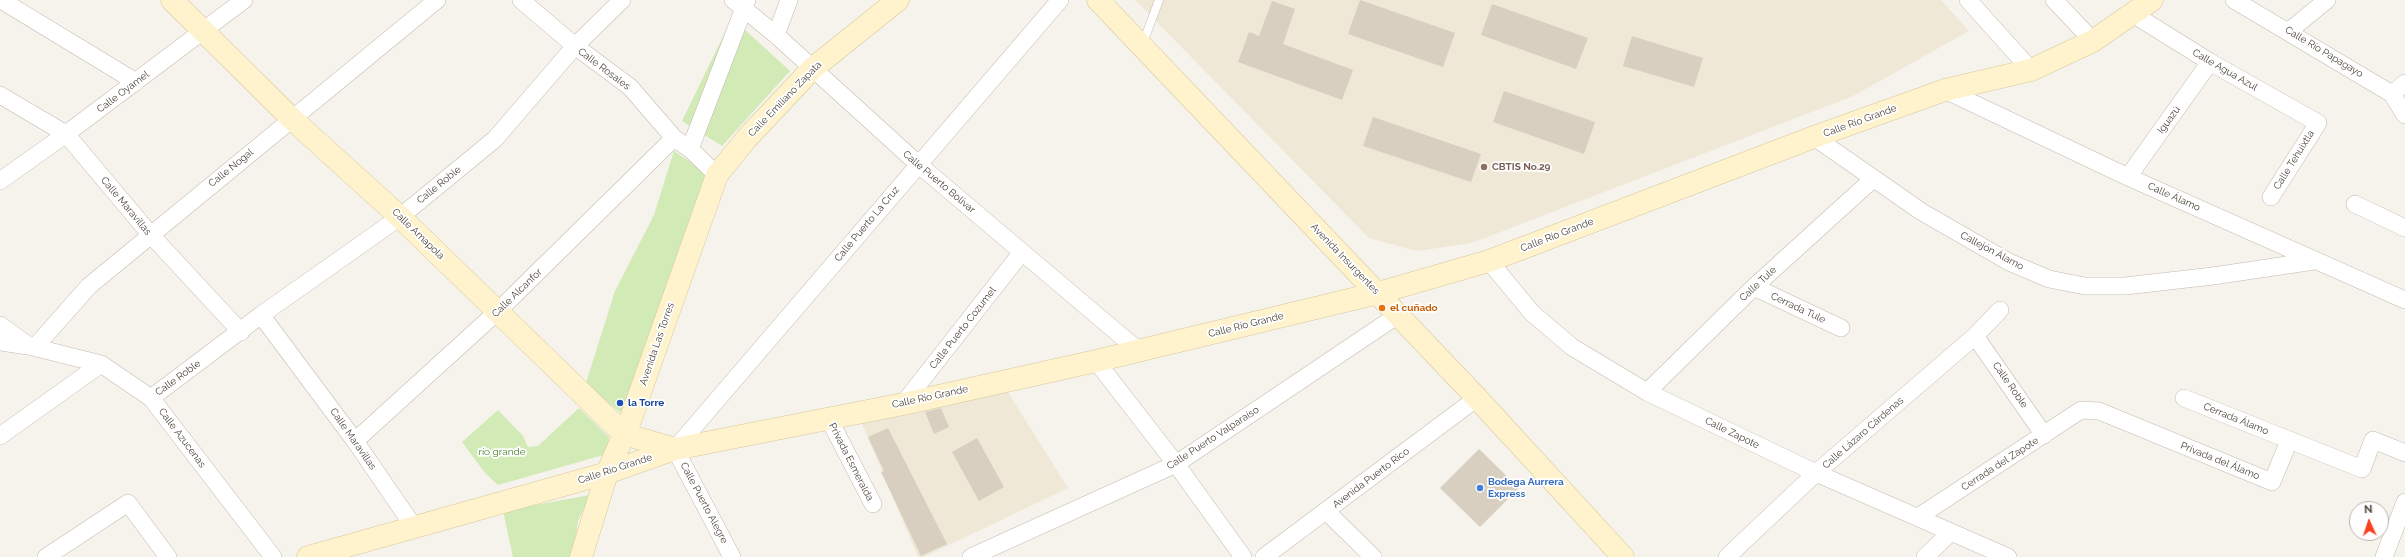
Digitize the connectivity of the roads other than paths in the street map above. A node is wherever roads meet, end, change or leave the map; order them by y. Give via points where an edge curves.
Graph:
1 (1, 0) edge
2 (172, 0) edge
3 (244, 0) edge
4 (437, 0) edge
5 (521, 0) edge
6 (622, 0) edge
7 (789, 0) edge
8 (898, 0) edge
9 (1060, 0) edge
10 (1098, 0) edge
11 (1159, 0) edge
12 (1968, 0) edge
13 (2054, 0) edge
14 (2152, 0) edge
15 (2234, 0) edge
16 (2327, 0) edge
17 (741, 3) edge
18 (2132, 14) junction
19 (204, 31) junction
20 (2289, 31) junction
21 (776, 35) junction
22 (2093, 41) junction
23 (575, 46) junction
24 (1142, 46) junction
25 (2210, 62) junction
26 (812, 69) junction
27 (2031, 70) junction
28 (136, 82) junction
29 (2399, 88) edge
30 (1945, 90) junction
31 (0, 95) edge
32 (2405, 115) edge
33 (292, 119) junction
34 (2318, 123) joint
35 (66, 134) junction
36 (1814, 137) junction
37 (674, 138) junction
38 (690, 149) junction
39 (918, 164) junction
40 (717, 175) junction
41 (2128, 177) junction
42 (1873, 178) junction
43 (0, 181) edge
44 (2271, 197) dead end
45 (2354, 204) dead end
46 (400, 217) junction
47 (2405, 228) edge
48 (150, 234) junction
49 (1022, 252) junction
50 (1490, 260) junction
51 (2314, 261) junction
52 (1754, 287) junction
53 (1378, 293) junction
54 (2405, 300) edge
55 (2000, 310) dead end
56 (498, 311) junction
57 (261, 315) junction
58 (1398, 315) junction
59 (0, 325) edge
60 (1841, 328) dead end
61 (241, 332) junction
62 (1975, 336) junction
63 (0, 342) edge
64 (32, 346) junction
65 (1139, 351) junction
66 (1096, 361) junction
67 (101, 364) junction
68 (1647, 392) junction
69 (151, 398) junction
70 (1477, 398) junction
71 (2184, 398) dead end
72 (903, 404) junction
73 (2081, 410) joint
74 (829, 419) junction
75 (624, 434) junction
76 (2044, 435) junction
77 (0, 436) edge
78 (355, 441) junction
79 (2289, 441) junction
80 (675, 449) junction
81 (2405, 453) edge
82 (1176, 464) junction
83 (607, 473) junction
84 (1816, 473) junction
85 (2405, 502) edge
86 (873, 504) dead end
87 (1326, 511) junction
88 (1918, 517) junction
89 (414, 527) junction
90 (1951, 532) junction
91 (46, 557) edge
92 (168, 557) edge
93 (273, 557) edge
94 (308, 557) edge
95 (581, 557) edge
96 (732, 557) edge
97 (971, 557) edge
98 (1243, 557) edge
99 (1264, 557) edge
100 (1373, 557) edge
101 (1623, 557) edge
102 (1727, 557) edge
103 (1925, 557) edge
104 (2008, 557) edge
105 (2384, 557) edge

1 - 28 street
2 - 19 street, Calle Amapola
3 - 19 street, Calle Oyamel
4 - 33 street, Calle Nogal
5 - 23 street, Calle Rosales
6 - 23 street, Calle Roble
7 - 21 street
8 - 26 street, Calle Emiliano Zapata
9 - 39 street, Calle Puerto La Cruz
10 - 24 street, Avenida Insurgentes
11 - 24 lane
12 - 27 street
13 - 22 street
14 - 18 street, Calle Río Grande
15 - 20 street, Calle Río Papagayo
16 - 20 street
17 - 21 street, Calle Puerto Bolívar
17 - 38 street
18 - 22 street, Calle Río Grande
18 - 25 street, Calle Agua Azul
19 - 28 street, Calle Oyamel
19 - 33 street, Calle Amapola
20 - 29 street, Calle Río Papagayo
21 - 26 street, Calle Puerto Bolívar
22 - 27 street, Calle Río Grande
23 - 37 street, Calle Rosales via 630,88
23 - 46 street, Calle Roble via 495,139
24 - 53 street, Avenida Insurgentes
25 - 34 street, Calle Agua Azul
25 - 41 street, Iguazú
26 - 39 street, Calle Puerto Bolívar
26 - 40 street, Calle Emiliano Zapata
27 - 30 street, Calle Río Grande
28 - 35 street, Calle Oyamel
29 - 32 street, Calle Río Papagayo
30 - 36 street, Calle Río Grande
30 - 41 street, Calle Álamo
31 - 35 street, Calle Maravillas
33 - 46 street, Calle Amapola
33 - 48 street, Calle Nogal
34 - 44 street, Calle Tehuixtla
35 - 43 street, Calle Oyamel
35 - 48 street, Calle Maravillas
36 - 42 street, Callejón Álamo
36 - 50 street, Calle Río Grande
37 - 38 street, Calle Rosales
37 - 56 street, Calle Alcanfor
38 - 40 street, Calle Rosales
39 - 49 street, Calle Puerto Bolívar
39 - 80 street, Calle Puerto La Cruz
40 - 75 street, Avenida Las Torres
41 - 51 street, Calle Álamo
42 - 51 street, Callejón Álamo via 1922,212 2009,262 2049,279 2085,286 2125,286
42 - 52 street, Calle Tule
45 - 47 street
46 - 56 street, Calle Amapola
46 - 57 street, Calle Roble
48 - 61 street, Calle Maravillas
48 - 64 street, Calle Nogal via 89,286
49 - 65 street, Calle Puerto Bolívar
49 - 72 street, Calle Puerto Cozumel
50 - 53 street, Calle Río Grande
50 - 68 street, Calle Zapote via 1532,313 1560,337 1572,347
51 - 54 street, Calle Álamo
52 - 60 street, Cerrada Tule
52 - 68 street, Calle Tule
53 - 58 street, Avenida Insurgentes
53 - 65 street, Calle Río Grande
55 - 62 street, Calle Lázaro Cárdenas
56 - 75 street, Calle Amapola
56 - 78 street, Calle Alcanfor
57 - 61 street, Calle Roble
57 - 78 street, Calle Maravillas
58 - 70 street, Avenida Insurgentes
58 - 82 street, Calle Puerto Valparaíso
59 - 64 street, Calle Azucenas
61 - 69 street, Calle Roble
62 - 76 street, Calle Roble
62 - 84 street, Calle Lázaro Cárdenas
63 - 64 street
64 - 67 street, Calle Azucenas
65 - 66 street, Calle Río Grande
66 - 72 street, Calle Río Grande
66 - 82 street
67 - 69 street, Calle Azucenas
67 - 77 street
68 - 84 street, Calle Zapote
69 - 93 street, Calle Azucenas
70 - 87 street, Avenida Puerto Rico
70 - 101 street, Avenida Insurgentes
71 - 79 street, Cerrada Álamo
72 - 74 street, Calle Río Grande
73 - 76 street, Cerrada del Zapote
73 - 79 street, Privada del Álamo via 2099,411 2272,482
74 - 80 street, Calle Río Grande
74 - 86 street, Privada Esmeralda
75 - 80 street, Calle Amapola
75 - 83 street, Avenida Las Torres
76 - 88 street, Cerrada del Zapote
78 - 89 street, Calle Maravillas
79 - 81 street via 2362,469 2373,440
80 - 83 street, Calle Río Grande
80 - 96 street, Calle Puerto Alegre
82 - 97 street, Calle Puerto Valparaíso
82 - 98 street
83 - 89 street, Calle Río Grande
83 - 95 street, Avenida Las Torres
84 - 88 street, Calle Zapote
84 - 102 street, Calle Lázaro Cárdenas
85 - 105 street
87 - 99 street, Avenida Puerto Rico
87 - 100 street
88 - 90 street, Calle Zapote
89 - 94 street, Calle Río Grande
90 - 103 street
90 - 104 street, Calle Zapote
91 - 92 street via 128,503

